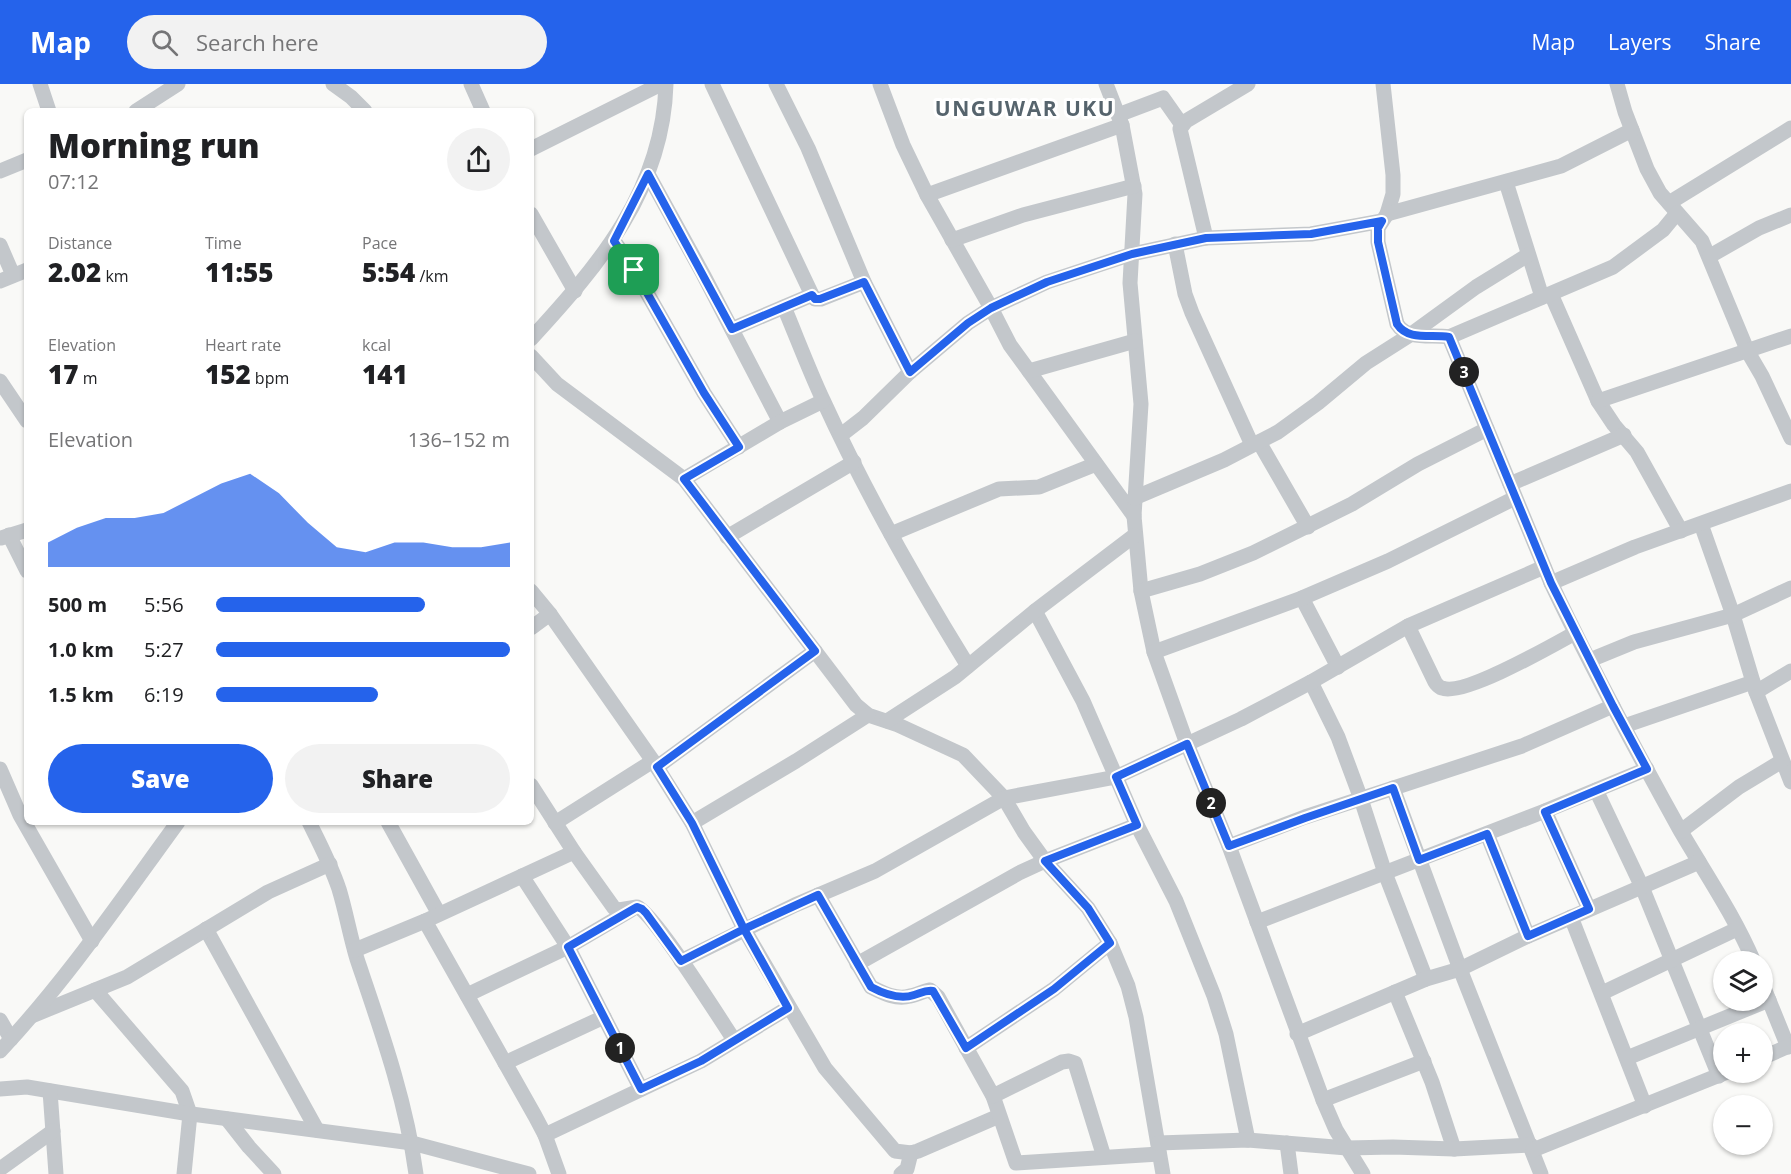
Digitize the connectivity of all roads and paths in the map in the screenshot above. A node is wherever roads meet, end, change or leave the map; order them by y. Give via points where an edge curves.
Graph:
1 (40, 84) edge
2 (178, 84) edge
3 (333, 84) edge
4 (471, 84) edge
5 (661, 84) edge
6 (666, 84) edge
7 (712, 84) edge
8 (776, 84) edge
9 (880, 84) edge
10 (1106, 84) edge
11 (1248, 84) edge
12 (1383, 84) edge
13 (1617, 84) edge
14 (48, 108) edge
15 (141, 108) edge
16 (362, 108) edge
17 (482, 108) edge
18 (1120, 120) junction
19 (1182, 125) junction
20 (1791, 128) edge
21 (1632, 130) junction
22 (534, 148) edge
23 (24, 161) edge
24 (0, 171) edge
25 (648, 174) junction
26 (1506, 182) junction
27 (1134, 186) junction
28 (927, 195) junction
29 (1673, 208) junction
30 (1791, 216) edge
31 (1384, 218) junction
32 (534, 219) edge
33 (1206, 238) junction
34 (952, 240) junction
35 (614, 241) junction
36 (1175, 244) junction
37 (0, 245) edge
38 (1132, 254) junction
39 (1528, 255) junction
40 (1710, 256) junction
41 (13, 275) edge
42 (864, 282) junction
43 (575, 291) junction
44 (812, 295) junction
45 (1546, 296) junction
46 (784, 307) junction
47 (991, 308) junction
48 (732, 329) junction
49 (1410, 335) junction
50 (534, 336) edge
51 (1791, 336) edge
52 (1449, 337) junction
53 (1135, 341) junction
54 (1748, 352) junction
55 (534, 359) edge
56 (1029, 371) junction
57 (910, 372) junction
58 (0, 381) edge
59 (824, 401) junction
60 (1598, 401) junction
61 (24, 417) edge
62 (780, 422) junction
63 (1487, 429) junction
64 (841, 435) junction
65 (1624, 435) junction
66 (1791, 438) edge
67 (1256, 443) junction
68 (739, 447) junction
69 (854, 462) junction
70 (1096, 464) junction
71 (684, 479) junction
72 (1512, 491) junction
73 (1791, 491) edge
74 (1134, 498) junction
75 (1134, 516) junction
76 (1701, 524) junction
77 (1308, 527) junction
78 (24, 531) edge
79 (1680, 531) junction
80 (891, 534) junction
81 (1136, 535) junction
82 (4, 537) edge
83 (727, 537) junction
84 (24, 567) edge
85 (1544, 567) junction
86 (1551, 583) junction
87 (1791, 588) edge
88 (1141, 591) junction
89 (534, 595) edge
90 (1302, 598) junction
91 (1035, 611) junction
92 (550, 614) junction
93 (1733, 615) junction
94 (534, 626) edge
95 (1408, 626) junction
96 (1575, 633) junction
97 (815, 651) junction
98 (1155, 652) junction
99 (1590, 660) junction
100 (968, 666) junction
101 (1338, 667) junction
102 (1791, 671) edge
103 (1311, 682) junction
104 (1754, 687) junction
105 (1613, 706) junction
106 (868, 715) junction
107 (887, 721) junction
108 (1624, 726) junction
109 (1187, 744) junction
110 (1785, 758) edge
111 (655, 764) junction
112 (0, 769) edge
113 (1647, 769) junction
114 (1116, 777) junction
115 (1791, 782) edge
116 (1393, 788) junction
117 (534, 790) edge
118 (1596, 790) junction
119 (1004, 798) junction
120 (1362, 799) junction
121 (1545, 812) junction
122 (24, 823) edge
123 (555, 823) junction
124 (692, 823) junction
125 (25, 825) edge
126 (176, 825) edge
127 (310, 825) edge
128 (389, 825) edge
129 (1137, 825) junction
130 (1681, 831) junction
131 (1487, 834) junction
132 (1229, 846) junction
133 (573, 852) junction
134 (1419, 860) junction
135 (1045, 861) junction
136 (1699, 862) junction
137 (330, 864) junction
138 (1385, 873) junction
139 (522, 876) junction
140 (1642, 887) junction
141 (818, 895) junction
142 (637, 907) junction
143 (1589, 909) junction
144 (1571, 917) junction
145 (432, 918) junction
146 (1257, 922) junction
147 (206, 929) junction
148 (744, 929) junction
149 (1737, 929) junction
150 (1528, 936) junction
151 (92, 940) junction
152 (1110, 943) junction
153 (568, 947) junction
154 (355, 950) junction
155 (1748, 951) edge
156 (1672, 959) junction
157 (681, 961) junction
158 (857, 964) junction
159 (1460, 969) junction
160 (1426, 979) junction
161 (95, 990) junction
162 (1395, 992) junction
163 (1602, 993) junction
164 (466, 995) junction
165 (788, 1008) junction
166 (1773, 1009) edge
167 (1742, 1011) edge
168 (34, 1015) junction
169 (604, 1017) junction
170 (0, 1020) edge
171 (1700, 1028) junction
172 (1297, 1034) junction
173 (12, 1039) junction
174 (734, 1040) junction
175 (1790, 1046) edge
176 (966, 1048) junction
177 (0, 1051) edge
178 (1773, 1053) edge
179 (1713, 1054) edge
180 (1627, 1058) junction
181 (1424, 1061) junction
182 (505, 1063) junction
183 (1713, 1078) edge
184 (0, 1089) edge
185 (641, 1089) junction
186 (50, 1091) junction
187 (993, 1096) junction
188 (1323, 1100) junction
189 (1645, 1106) junction
190 (190, 1114) junction
191 (999, 1116) junction
192 (227, 1119) junction
193 (317, 1130) junction
194 (53, 1131) junction
195 (545, 1135) junction
196 (1248, 1140) junction
197 (412, 1143) junction
198 (1287, 1143) junction
199 (1158, 1148) junction
200 (1347, 1148) junction
201 (1532, 1148) junction
202 (1454, 1149) junction
203 (911, 1154) junction
204 (1104, 1158) junction
205 (0, 1169) edge
206 (56, 1174) edge
207 (184, 1174) edge
208 (274, 1174) edge
209 (416, 1174) edge
210 (529, 1174) edge
211 (559, 1174) edge
212 (901, 1174) edge
213 (1163, 1174) edge
214 (1291, 1174) edge
215 (1364, 1174) edge
216 (1541, 1174) edge

1 - 14 street
2 - 15 street
3 - 16 street
4 - 17 street
5 - 22 street
6 - 25 street via 663,129
7 - 44 street
8 - 42 street via 808,148
9 - 28 street
10 - 18 street
11 - 19 street
12 - 31 street via 1393,175 1392,203
13 - 21 street
18 - 19 street via 1163,98
18 - 27 street
18 - 28 street
19 - 33 street via 1181,136
20 - 29 street
21 - 26 street via 1561,166
21 - 29 street via 1647,169
23 - 24 street
25 - 35 street
25 - 48 street
26 - 31 street
26 - 39 street
27 - 34 street via 1023,215
27 - 38 street
28 - 34 street
29 - 40 street
29 - 45 street via 1663,230 1613,267
30 - 40 street via 1759,228
31 - 33 street via 1311,234
31 - 49 street via 1378,228 1378,242 1397,324
32 - 43 street
33 - 36 street
34 - 47 street
35 - 43 street
35 - 68 street
36 - 38 street
36 - 67 street via 1192,313
37 - 41 street
38 - 47 street via 1047,282
38 - 53 street via 1130,292
39 - 45 street
39 - 49 street
40 - 54 street
42 - 44 street via 820,299
42 - 57 street
43 - 50 street
44 - 46 street
45 - 52 street
45 - 60 street
46 - 48 street
46 - 59 street
47 - 56 street
47 - 57 street
48 - 62 street
49 - 52 street
49 - 67 street via 1366,363 1278,432
51 - 54 street
52 - 63 street
53 - 56 street
53 - 74 street via 1141,404
54 - 60 street
54 - 66 street
55 - 71 street via 557,384
56 - 70 street
57 - 64 street
58 - 61 street
59 - 62 street
59 - 64 street
60 - 65 street
62 - 68 street
63 - 72 street
63 - 77 street
64 - 69 street
65 - 72 street
65 - 79 street
67 - 74 street
67 - 77 street
68 - 71 street
69 - 80 street
69 - 83 street
70 - 75 street
70 - 80 street via 1039,487 999,489
71 - 83 street
72 - 85 street
72 - 90 street via 1388,561
73 - 76 street
74 - 75 street
75 - 81 street
76 - 79 street
76 - 93 street
77 - 88 street via 1200,574
78 - 82 street
79 - 86 street
80 - 100 street
81 - 88 street
81 - 91 street
82 - 84 street
83 - 97 street
85 - 86 street
85 - 95 street
86 - 96 street
87 - 93 street
88 - 98 street
89 - 92 street
90 - 98 street
90 - 101 street
91 - 100 street
91 - 114 street via 1083,701
92 - 94 street
92 - 111 street
93 - 99 street via 1634,642
93 - 104 street
95 - 96 street via 1435,682 1450,689 1492,676
95 - 101 street
96 - 99 street
97 - 106 street
97 - 111 street
98 - 109 street
99 - 105 street
100 - 107 street
101 - 103 street
102 - 104 street
103 - 109 street
103 - 120 street via 1338,736
104 - 108 street
104 - 110 street
105 - 108 street
105 - 116 street via 1522,746
106 - 107 street
106 - 124 street
107 - 119 street via 963,755
108 - 113 street
109 - 114 street
109 - 132 street
110 - 115 street
110 - 130 street
111 - 123 street
111 - 124 street
112 - 122 street
113 - 118 street
113 - 130 street
114 - 119 street
114 - 129 street
116 - 120 street
116 - 134 street
117 - 123 street
118 - 121 street
118 - 140 street
119 - 135 street
119 - 141 street via 875,871
120 - 132 street
120 - 138 street
121 - 131 street
121 - 143 street
123 - 133 street
124 - 148 street
125 - 151 street
126 - 151 street
127 - 137 street
128 - 145 street
129 - 135 street
129 - 196 street via 1176,901 1214,996
130 - 136 street
131 - 134 street
131 - 150 street
132 - 146 street
133 - 139 street
133 - 142 street via 614,908
134 - 138 street
134 - 159 street
135 - 152 street via 1088,908
135 - 158 street
136 - 140 street
136 - 149 street
137 - 147 street via 268,892
137 - 154 street
138 - 146 street
138 - 160 street
139 - 145 street
139 - 153 street
140 - 143 street
140 - 156 street
141 - 148 street
141 - 158 street
142 - 153 street
142 - 157 street via 646,913
143 - 144 street
144 - 150 street
144 - 163 street
145 - 154 street
145 - 164 street
146 - 172 street
147 - 161 street via 127,977
147 - 193 street
148 - 157 street
148 - 165 street
149 - 155 street
149 - 156 street
150 - 159 street
151 - 168 street
152 - 176 street via 1054,989
152 - 199 street via 1136,1017
153 - 164 street
153 - 169 street
154 - 197 street via 398,1082
156 - 163 street
156 - 171 street
157 - 174 street
158 - 176 street via 871,987 883,993 900,998 933,991
159 - 160 street
159 - 201 street
160 - 162 street
161 - 168 street
161 - 190 street via 182,1091
162 - 172 street
162 - 181 street
163 - 180 street
164 - 182 street
165 - 174 street
165 - 203 street via 825,1068 856,1106 895,1151
166 - 175 street
167 - 171 street
168 - 173 street
169 - 182 street
169 - 185 street
170 - 173 street
171 - 179 street
171 - 180 street
172 - 188 street
173 - 177 street
174 - 185 street via 701,1061
175 - 178 street
176 - 187 street
180 - 189 street
181 - 188 street
181 - 202 street
182 - 195 street
183 - 189 street
184 - 186 street via 27,1087
185 - 195 street
186 - 190 street
186 - 194 street
187 - 191 street
187 - 204 street via 1062,1062 1075,1063
188 - 200 street
189 - 201 street
190 - 192 street
190 - 207 street
191 - 203 street
191 - 204 street via 1016,1163
192 - 193 street
192 - 208 street
193 - 197 street
194 - 205 street
194 - 206 street
195 - 211 street
196 - 198 street
196 - 199 street
197 - 209 street
197 - 210 street
198 - 200 street
198 - 214 street
199 - 204 street
199 - 213 street
200 - 202 street
200 - 215 street
201 - 202 street
201 - 216 street
203 - 212 street via 907,1169

